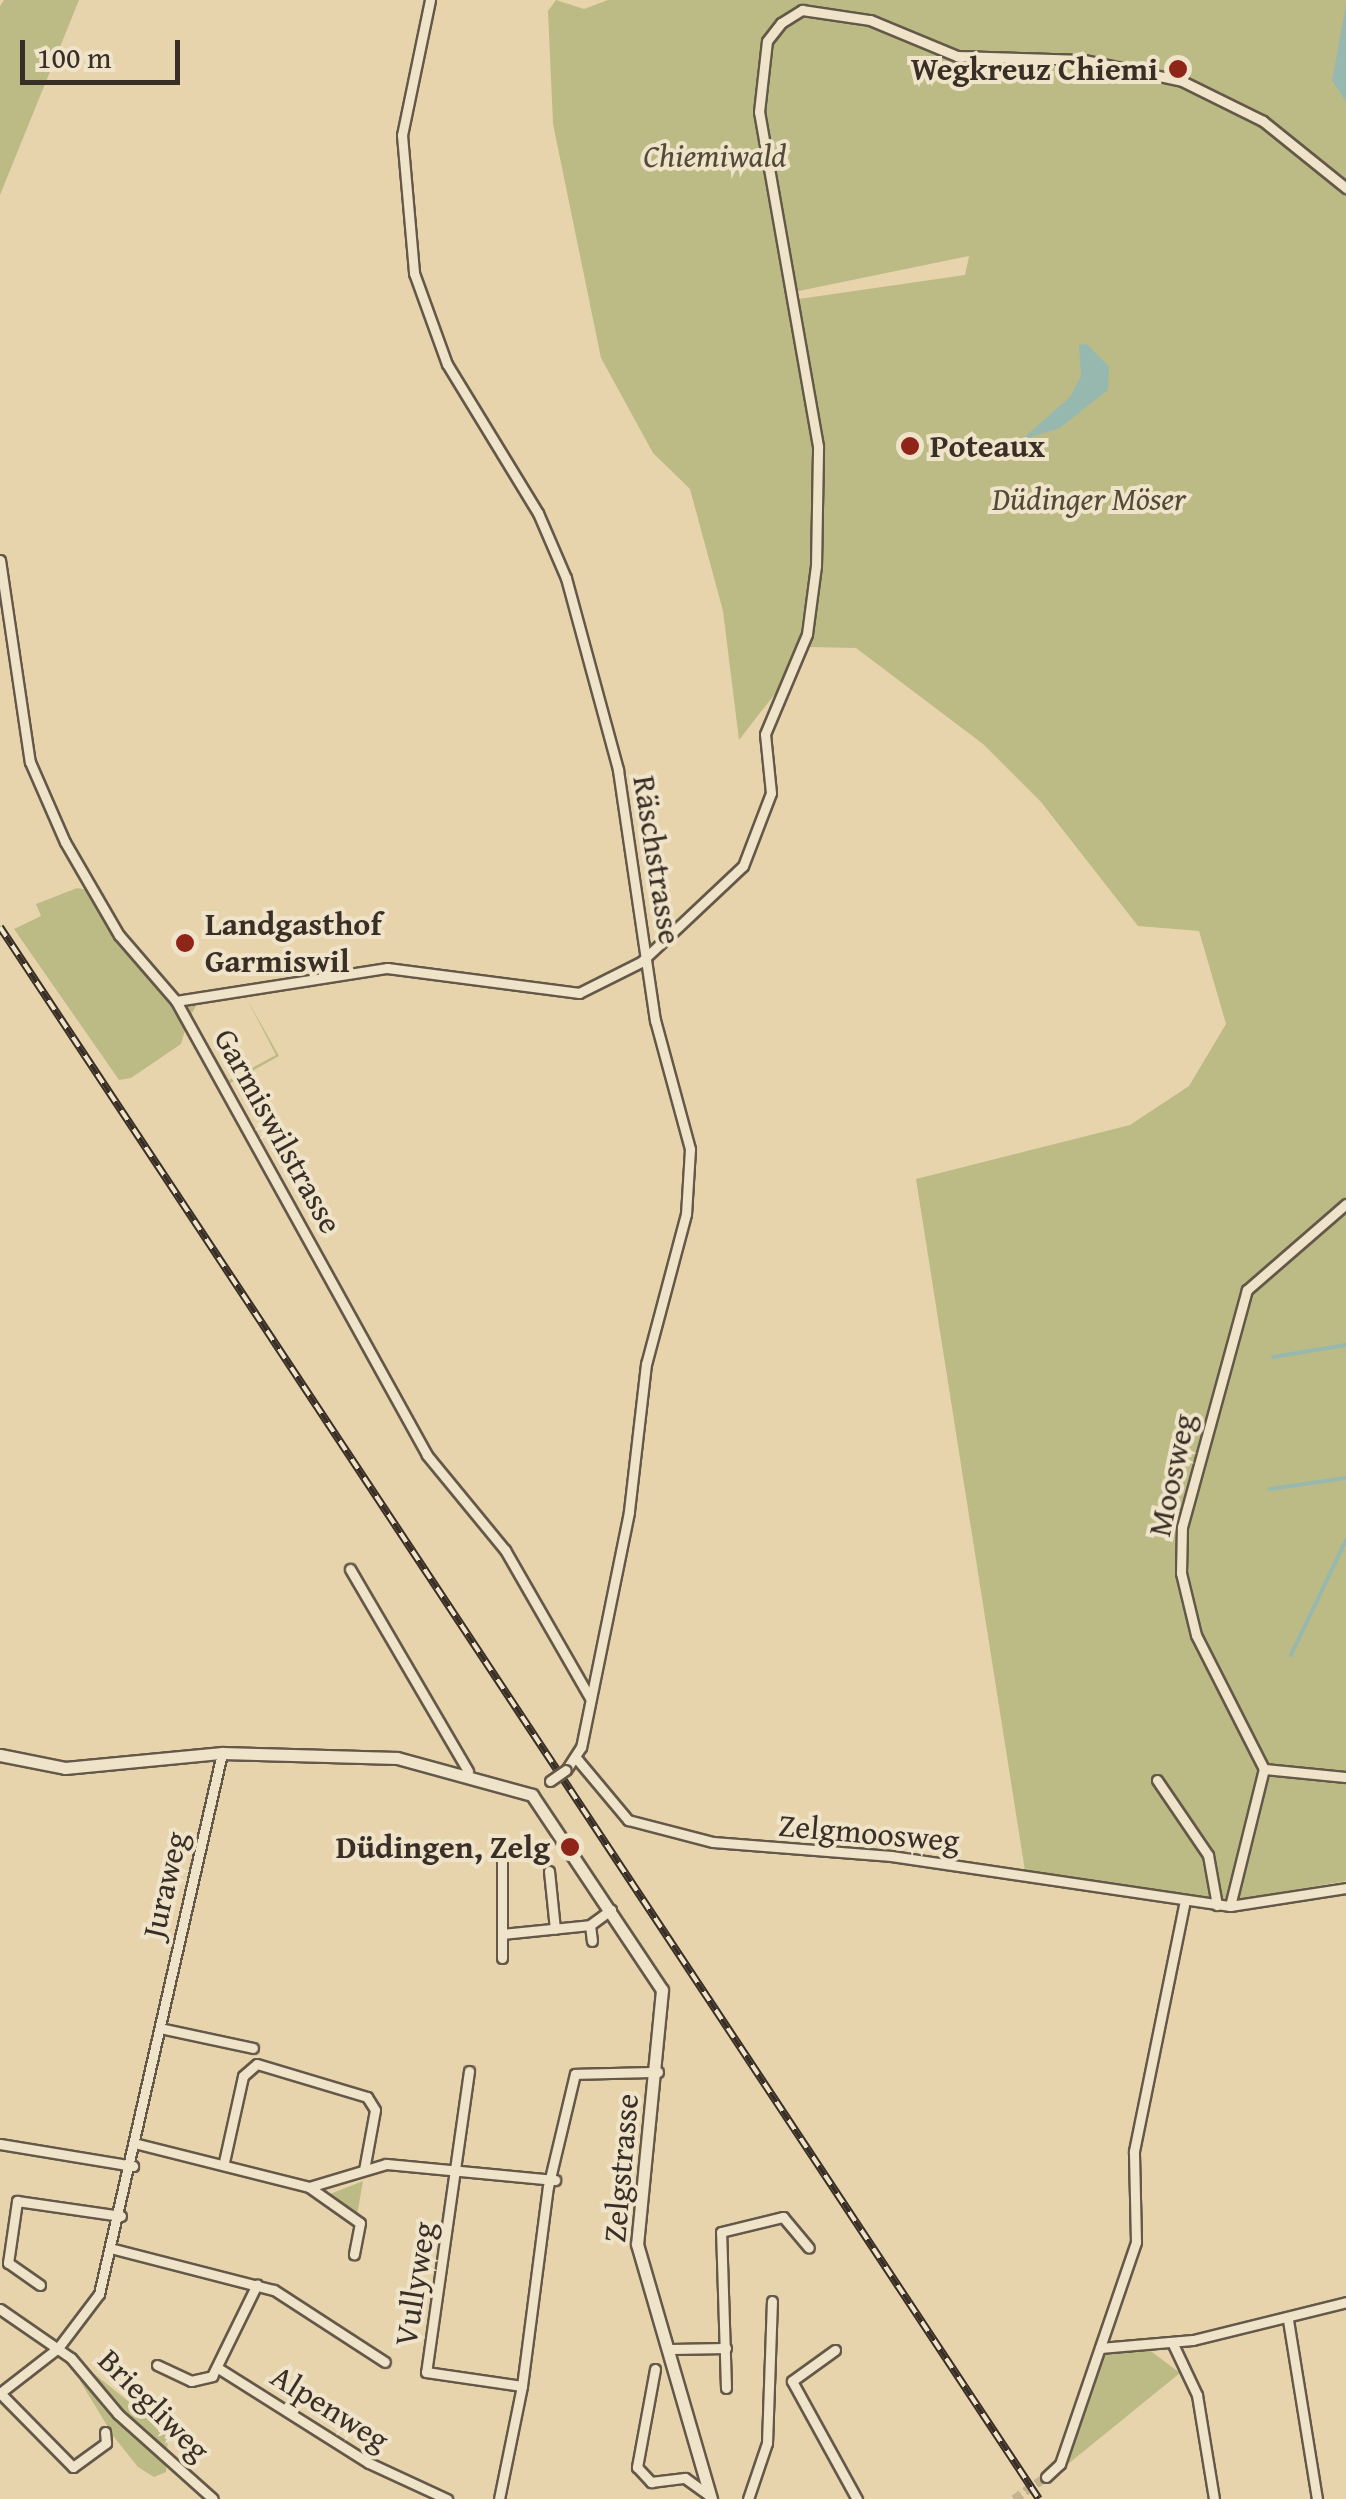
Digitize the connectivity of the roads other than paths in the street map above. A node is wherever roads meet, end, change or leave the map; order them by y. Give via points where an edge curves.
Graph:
1 (430, 0) edge
2 (799, 5) edge
3 (1346, 188) edge
4 (0, 560) edge
5 (648, 956) junction
6 (176, 1001) junction
7 (1346, 1204) edge
8 (350, 1569) dead end
9 (590, 1698) junction
10 (222, 1754) junction
11 (0, 1755) edge
12 (577, 1760) junction
13 (1264, 1770) junction
14 (468, 1772) junction
15 (1346, 1777) edge
16 (1157, 1780) dead end
17 (532, 1795) junction
18 (502, 1860) dead end
19 (548, 1871) dead end
20 (1346, 1888) edge
21 (1185, 1901) junction
22 (1217, 1904) junction
23 (1230, 1906) junction
24 (614, 1908) junction
25 (590, 1925) junction
26 (555, 1929) junction
27 (502, 1934) junction
28 (592, 1941) dead end
29 (502, 1958) dead end
30 (160, 2028) junction
31 (253, 2048) dead end
32 (469, 2071) dead end
33 (658, 2072) junction
34 (0, 2144) edge
35 (138, 2144) junction
36 (224, 2162) junction
37 (132, 2166) junction
38 (458, 2169) junction
39 (366, 2170) junction
40 (555, 2180) junction
41 (309, 2187) junction
42 (121, 2216) junction
43 (809, 2248) dead end
44 (114, 2249) junction
45 (354, 2254) dead end
46 (258, 2284) junction
47 (40, 2285) dead end
48 (772, 2301) dead end
49 (1346, 2302) edge
50 (0, 2309) edge
51 (1288, 2320) junction
52 (1172, 2342) junction
53 (58, 2348) junction
54 (671, 2348) junction
55 (726, 2348) junction
56 (1100, 2348) junction
57 (835, 2350) dead end
58 (385, 2362) dead end
59 (157, 2366) dead end
60 (218, 2368) junction
61 (656, 2370) dead end
62 (522, 2386) junction
63 (726, 2388) dead end
64 (0, 2393) edge
65 (105, 2432) dead end
66 (1046, 2477) tunnel mouth
67 (418, 2486) junction
68 (711, 2497) edge
69 (213, 2499) edge
70 (412, 2499) edge
71 (446, 2499) edge
72 (499, 2499) edge
73 (748, 2499) edge
74 (857, 2499) edge
75 (1214, 2499) edge
76 (1317, 2499) edge

1 - 5 street, Räschstrasse via 402,135 414,272 447,364 556,550 618,770
2 - 3 street via 870,20 957,56 1084,60 1182,81 1264,121
2 - 5 street via 770,34 758,87 818,446 812,603 765,734 772,793 762,828 720,892
4 - 6 street, Garmiswilstrasse via 38,784 119,935
5 - 6 street via 563,996 476,974 387,968
5 - 9 street, Räschstrasse via 660,1042 688,1132 689,1194 650,1346 630,1512
6 - 9 street, Garmiswilstrasse via 428,1456 504,1550
7 - 13 street, Moosweg via 1246,1290 1182,1528 1181,1573 1196,1635
8 - 14 street
9 - 12 street, Räschstrasse
10 - 11 street via 66,1768
10 - 14 street via 397,1758
10 - 30 street, Juraweg
12 - 17 street, bridge
12 - 21 street, Zelgmoosweg via 616,1810 661,1832
13 - 15 street
13 - 23 street
14 - 17 street
16 - 22 street via 1208,1855
17 - 24 street, Zelgstrasse
18 - 27 street
19 - 26 street
20 - 23 street, Zelgmoosweg
21 - 22 street, Zelgmoosweg
21 - 56 street via 1134,2151 1136,2242
22 - 23 street, Zelgmoosweg
24 - 25 street
24 - 33 street, Zelgstrasse via 662,1990
25 - 26 street
25 - 28 street
26 - 27 street
27 - 29 street
30 - 31 street
30 - 35 street, Juraweg
32 - 38 street, Vullyweg
33 - 40 street via 575,2074
33 - 54 street, Zelgstrasse via 636,2230
34 - 37 street
35 - 36 street
35 - 37 street, Juraweg
36 - 39 street via 243,2076 257,2064 367,2097 375,2110
36 - 41 street
37 - 42 street, Juraweg
38 - 39 street
38 - 40 street
38 - 62 street, Vullyweg via 426,2372
39 - 41 street
40 - 62 street
41 - 45 street via 360,2223
42 - 44 street, Juraweg
42 - 47 street via 17,2202 8,2263
43 - 55 street via 783,2217 726,2226
44 - 46 street
44 - 53 street, Juraweg via 98,2294
46 - 58 street
46 - 60 street
48 - 73 street via 767,2443
49 - 51 street
50 - 53 street, Briegliweg
51 - 52 street
51 - 76 street
52 - 56 street
52 - 75 street via 1197,2395
53 - 64 street, Briegliweg
53 - 69 street, Briegliweg
54 - 55 street
54 - 68 street, Zelgstrasse
55 - 63 street
56 - 66 street via 1060,2464
57 - 74 street via 792,2381
59 - 60 street via 196,2382
60 - 67 street, Alpenweg
61 - 68 street, Zelgstrasse via 637,2467 651,2482 685,2478
62 - 72 street
64 - 65 street, Briegliweg via 73,2467 106,2443
67 - 70 street
67 - 71 street, Alpenweg

